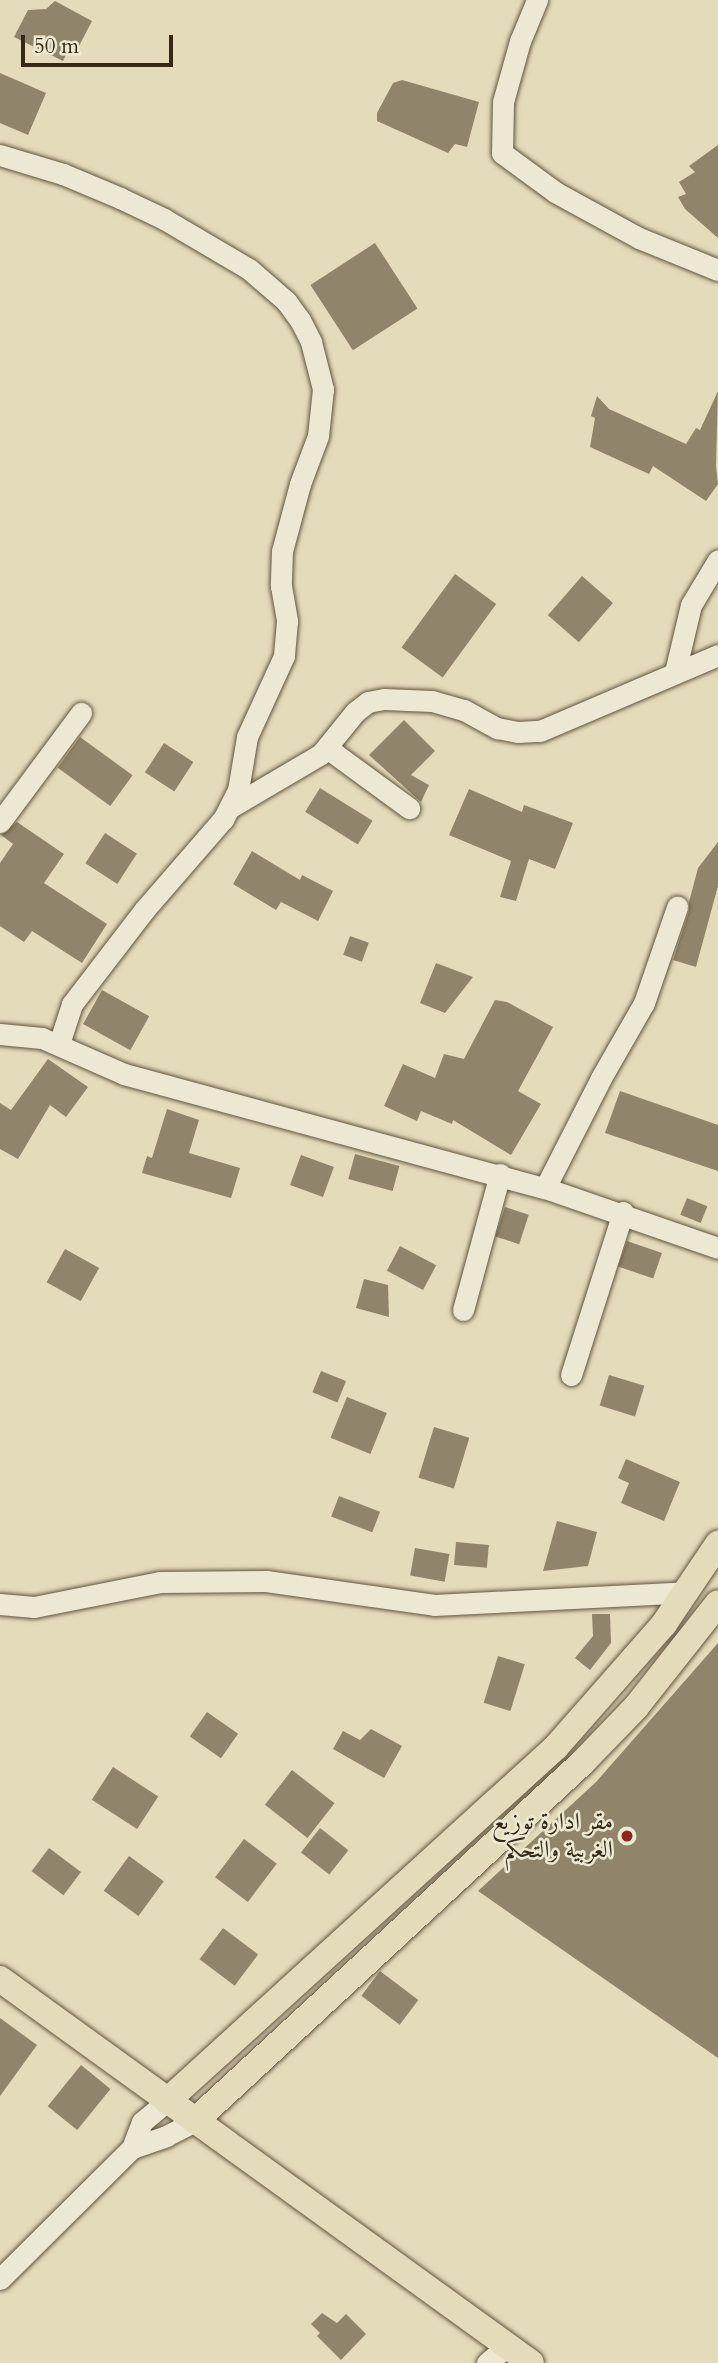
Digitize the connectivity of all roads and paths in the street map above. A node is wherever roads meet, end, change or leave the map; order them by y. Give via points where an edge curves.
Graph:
1 (537, 0) edge
2 (0, 155) edge
3 (718, 270) edge
4 (718, 560) edge
5 (718, 654) edge
6 (675, 672) junction
7 (81, 713) dead end
8 (327, 748) junction
9 (231, 807) junction
10 (408, 808) dead end
11 (0, 822) edge
12 (677, 907) dead end
13 (1, 1037) edge
14 (60, 1044) junction
15 (500, 1174) junction
16 (545, 1188) junction
17 (623, 1212) junction
18 (718, 1248) edge
19 (464, 1310) dead end
20 (571, 1375) dead end
21 (718, 1544) edge
22 (687, 1592) junction
23 (718, 1603) edge
24 (0, 1604) edge
25 (0, 1979) edge
26 (167, 2101) junction
27 (195, 2121) junction
28 (132, 2148) junction
29 (0, 2279) edge
30 (497, 2355) edge
31 (531, 2363) edge

1 - 3 street via 503,102 502,153 555,192 639,238
2 - 9 street via 92,185 207,243 286,300 311,342 319,365 323,413 282,551 287,639 284,656 247,737
4 - 6 street via 691,605
5 - 6 street
6 - 8 street via 540,731 497,728 464,710 432,701 376,700 361,706
7 - 11 street
8 - 9 street
8 - 10 street
9 - 14 street via 81,991 65,1018
12 - 16 street via 644,1003
13 - 14 street via 42,1038
14 - 15 street via 114,1071
15 - 16 street
15 - 19 street
16 - 17 street
17 - 18 street
17 - 20 street
21 - 22 main road
22 - 24 street via 434,1605 266,1581 160,1582 34,1607
22 - 26 main road via 611,1688 556,1747
23 - 27 main road via 636,1707 582,1763
25 - 26 main road
26 - 27 main road
26 - 28 street via 142,2122
27 - 28 street
27 - 30 main road
28 - 29 street
30 - 31 main road

